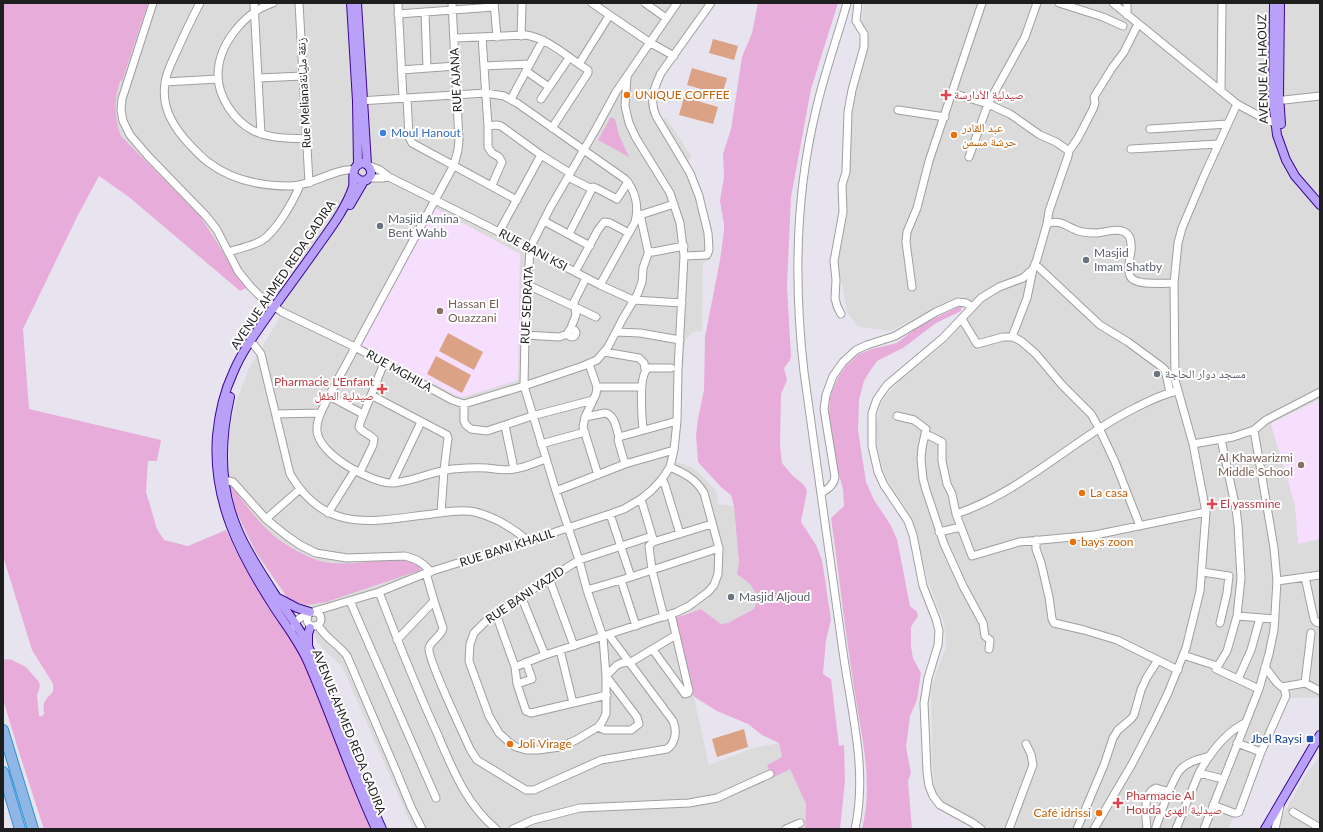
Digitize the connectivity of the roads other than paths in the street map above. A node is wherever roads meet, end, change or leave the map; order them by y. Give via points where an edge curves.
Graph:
1 (153, 3) edge
2 (200, 3) edge
3 (254, 3) edge
4 (273, 3) edge
5 (299, 3) edge
6 (351, 3) edge
7 (357, 3) edge
8 (398, 3) edge
9 (522, 3) edge
10 (645, 3) edge
11 (677, 3) edge
12 (710, 3) edge
13 (847, 3) edge
14 (858, 3) edge
15 (982, 3) edge
16 (1037, 3) edge
17 (1059, 3) edge
18 (1087, 3) edge
19 (1127, 3) edge
20 (1222, 3) edge
21 (1274, 3) edge
22 (1280, 3) edge
23 (594, 4) edge
24 (1116, 4) edge
25 (494, 5) edge
26 (452, 6) edge
27 (1084, 11) junction
28 (425, 12) junction
29 (254, 13) junction
30 (398, 14) junction
31 (1127, 15) junction
32 (609, 16) junction
33 (666, 18) junction
34 (1138, 24) junction
35 (1123, 26) dead end
36 (521, 36) junction
37 (482, 37) junction
38 (497, 37) junction
39 (454, 38) junction
40 (543, 40) junction
41 (649, 42) junction
42 (674, 56) junction
43 (569, 58) junction
44 (530, 64) junction
45 (579, 64) junction
46 (456, 66) junction
47 (484, 66) junction
48 (427, 68) junction
49 (401, 70) junction
50 (526, 71) junction
51 (627, 75) junction
52 (303, 76) junction
53 (258, 78) junction
54 (218, 79) junction
55 (165, 82) junction
56 (549, 87) junction
57 (1221, 91) junction
58 (952, 93) junction
59 (486, 94) junction
60 (457, 95) junction
61 (1320, 96) edge
62 (405, 98) junction
63 (511, 99) junction
64 (542, 99) dead end
65 (360, 101) junction
66 (1276, 101) junction
67 (988, 104) junction
68 (1237, 104) junction
69 (898, 110) dead end
70 (945, 116) junction
71 (1228, 124) junction
72 (1275, 124) junction
73 (488, 126) junction
74 (552, 128) junction
75 (1150, 129) dead end
76 (261, 134) junction
77 (1280, 134) junction
78 (306, 139) junction
79 (1218, 144) junction
80 (1131, 149) dead end
81 (584, 150) junction
82 (1069, 150) junction
83 (541, 155) junction
84 (969, 157) dead end
85 (368, 165) junction
86 (454, 165) junction
87 (353, 170) junction
88 (569, 175) junction
89 (389, 177) junction
90 (367, 180) junction
91 (628, 182) junction
92 (309, 183) junction
93 (300, 185) junction
94 (492, 185) junction
95 (592, 189) junction
96 (1320, 198) edge
97 (435, 200) junction
98 (517, 200) junction
99 (674, 204) junction
100 (1320, 205) edge
101 (639, 215) junction
102 (544, 220) junction
103 (1047, 224) junction
104 (499, 232) junction
105 (629, 233) junction
106 (569, 234) junction
107 (590, 246) junction
108 (684, 246) junction
109 (530, 248) junction
110 (649, 251) junction
111 (228, 252) junction
112 (684, 256) junction
113 (1034, 266) junction
114 (575, 272) junction
115 (586, 278) junction
116 (1174, 283) junction
117 (528, 285) junction
118 (600, 285) junction
119 (912, 288) dead end
120 (633, 300) junction
121 (682, 303) junction
122 (574, 307) junction
123 (972, 307) junction
124 (276, 308) junction
125 (841, 314) dead end
126 (596, 317) dead end
127 (962, 319) junction
128 (616, 332) junction
129 (525, 334) junction
130 (1012, 337) junction
131 (680, 340) junction
132 (254, 345) junction
133 (355, 347) junction
134 (604, 352) junction
135 (384, 364) junction
136 (589, 364) junction
137 (671, 368) dead end
138 (646, 369) junction
139 (524, 386) junction
140 (597, 387) junction
141 (642, 387) junction
142 (1173, 392) junction
143 (1320, 392) edge
144 (371, 395) junction
145 (329, 396) junction
146 (593, 400) junction
147 (464, 404) junction
148 (276, 414) junction
149 (320, 414) junction
150 (363, 414) junction
151 (532, 416) junction
152 (897, 416) dead end
153 (585, 417) junction
154 (421, 422) junction
155 (677, 422) junction
156 (505, 426) junction
157 (1100, 428) junction
158 (643, 430) junction
159 (1254, 430) junction
160 (585, 432) junction
161 (925, 435) junction
162 (619, 437) junction
163 (1221, 439) junction
164 (541, 444) junction
165 (1193, 444) junction
166 (674, 450) junction
167 (546, 459) junction
168 (625, 464) junction
169 (670, 467) junction
170 (444, 470) junction
171 (514, 470) junction
172 (358, 471) junction
173 (598, 475) junction
174 (662, 479) junction
175 (224, 480) junction
176 (392, 483) junction
177 (300, 489) junction
178 (556, 491) junction
179 (821, 494) junction
180 (641, 499) junction
181 (1206, 512) junction
182 (328, 513) junction
183 (441, 513) junction
184 (610, 514) junction
185 (956, 514) junction
186 (266, 519) junction
187 (712, 524) junction
188 (1140, 526) junction
189 (961, 527) junction
190 (568, 528) junction
191 (939, 532) junction
192 (680, 534) junction
193 (653, 539) junction
194 (1036, 540) junction
195 (528, 541) junction
196 (620, 547) junction
197 (719, 548) junction
198 (579, 560) junction
199 (652, 570) junction
200 (428, 572) junction
201 (1202, 572) junction
202 (1320, 575) edge
203 (631, 577) junction
204 (1305, 577) junction
205 (549, 578) junction
206 (621, 580) junction
207 (1277, 581) junction
208 (587, 590) junction
209 (379, 592) junction
210 (521, 596) junction
211 (278, 598) junction
212 (350, 601) junction
213 (434, 601) junction
214 (330, 606) junction
215 (311, 613) junction
216 (496, 614) junction
217 (671, 614) junction
218 (1237, 616) junction
219 (664, 617) junction
220 (1260, 618) junction
221 (1275, 619) junction
222 (1220, 623) dead end
223 (1320, 623) edge
224 (316, 624) junction
225 (636, 626) junction
226 (293, 629) junction
227 (1311, 633) dead end
228 (606, 636) junction
229 (676, 636) junction
230 (398, 640) junction
231 (308, 644) junction
232 (574, 646) junction
233 (988, 649) dead end
234 (560, 650) junction
235 (652, 650) junction
236 (545, 655) junction
237 (1183, 655) junction
238 (1158, 660) junction
239 (526, 662) junction
240 (631, 662) junction
241 (1217, 666) junction
242 (515, 667) junction
243 (1265, 667) junction
244 (1178, 670) junction
245 (606, 676) junction
246 (1238, 679) junction
247 (1305, 683) junction
248 (517, 684) junction
249 (1284, 687) junction
250 (1259, 689) junction
251 (1320, 691) edge
252 (607, 695) junction
253 (573, 703) junction
254 (1246, 723) junction
255 (598, 726) junction
256 (3, 730) edge
257 (1320, 735) edge
258 (1237, 743) junction
259 (1026, 744) dead end
260 (1261, 752) junction
261 (1210, 756) junction
262 (3, 772) edge
263 (1199, 773) junction
264 (770, 774) dead end
265 (1223, 779) junction
266 (1170, 792) junction
267 (436, 798) dead end
268 (1280, 804) junction
269 (1213, 805) junction
270 (1293, 812) dead end
271 (800, 823) dead end
272 (1157, 828) edge
273 (1320, 828) edge
274 (20, 829) edge
275 (33, 829) edge
276 (376, 829) edge
277 (382, 829) edge
278 (422, 829) edge
279 (496, 829) edge
280 (513, 829) edge
281 (786, 829) edge
282 (855, 829) edge
283 (981, 829) edge
284 (1009, 829) edge
285 (1077, 829) edge
286 (1094, 829) edge
287 (1147, 829) edge
288 (1176, 829) edge
289 (1204, 829) edge
290 (1265, 829) edge
291 (1275, 829) edge

1 - 111 street, RUE MGHILA via 122,99 123,121 130,135 148,156 207,217
2 - 55 street via 179,45
3 - 29 street
4 - 29 street
5 - 52 street, Rue Melianaزنقة مليانة
6 - 65 main road, AVENUE AHMED REDA GADIRA
7 - 65 main road, AVENUE AHMED REDA GADIRA
8 - 30 street
9 - 36 street
10 - 33 street
11 - 33 street, RUE SEDRATA
12 - 42 street
13 - 179 street via 812,126 803,184 799,234 797,283 800,329
14 - 125 street via 856,21 864,34 864,48 848,112 846,172 842,185 843,212 834,261 835,298
15 - 58 street
16 - 67 street via 1024,37
17 - 27 street
18 - 27 street
19 - 31 street
20 - 57 street
21 - 66 main road, AVENUE AL HAOUZ
22 - 66 main road, AVENUE AL HAOUZ
23 - 32 street
24 - 31 street
25 - 26 street
25 - 38 street
26 - 28 street
26 - 39 street, RUE AJANA
27 - 35 street
28 - 30 street
28 - 48 street
29 - 53 street
29 - 54 street via 228,41 219,63
30 - 49 street
31 - 34 street
32 - 41 street
32 - 45 street
33 - 41 street, RUE SEDRATA
34 - 57 street
34 - 82 street via 1124,52 1094,97 1093,109
36 - 38 street
36 - 40 street
37 - 38 street
37 - 39 street
37 - 47 street
39 - 46 street, RUE AJANA
40 - 43 street
40 - 44 street
41 - 42 street
41 - 51 street, RUE SEDRATA
42 - 112 street via 655,86 652,107 692,177 704,213 709,250 704,256
43 - 45 street
43 - 56 street
44 - 47 street
44 - 50 street
45 - 74 street via 588,72
46 - 48 street
46 - 60 street, RUE AJANA
47 - 59 street
48 - 49 street
49 - 62 street
50 - 56 street
50 - 63 street
51 - 81 street, RUE SEDRATA
51 - 99 street via 625,106 629,123 666,184
52 - 53 street
52 - 78 street, Rue Melianaزنقة مليانة
53 - 76 street
54 - 55 street
54 - 76 street via 224,99 233,113 243,124
55 - 93 street via 164,97 171,120 180,134 208,162 222,171 254,183 271,186
56 - 64 street
57 - 68 street
58 - 67 street
58 - 70 street
59 - 60 street
59 - 63 street via 497,94
59 - 73 street
60 - 62 street
60 - 86 street, RUE AJANA via 459,140
61 - 66 street
62 - 65 street
62 - 86 street via 410,141 420,149
63 - 74 street
65 - 85 main road, AVENUE AHMED REDA GADIRA
65 - 87 main road, AVENUE AHMED REDA GADIRA
66 - 72 main road, AVENUE AL HAOUZ
66 - 77 main road, AVENUE AL HAOUZ
67 - 82 street via 1010,114 1040,135
67 - 84 street
68 - 71 street
68 - 72 street
69 - 70 street
70 - 119 street via 926,170 917,208 907,232
71 - 75 street
71 - 79 street
72 - 77 main road, AVENUE AL HAOUZ
73 - 83 street via 501,126
73 - 94 street via 488,147 502,162
74 - 81 street
76 - 78 street via 277,138
77 - 96 main road via 1293,163
77 - 100 main road via 1286,160 1295,176
78 - 92 street, Rue Melianaزنقة مليانة
79 - 80 street
79 - 116 street via 1182,228
81 - 88 street, RUE SEDRATA
81 - 91 street
82 - 103 street
83 - 88 street
83 - 98 street
85 - 87 main road via 361,163
85 - 89 street, RUE BANI KSI
85 - 90 main road via 372,172
86 - 94 street
86 - 97 street, RUE AJANA
87 - 90 main road via 358,180
87 - 92 street
87 - 124 main road, AVENUE AHMED REDA GADIRA via 349,197 344,207
88 - 95 street
88 - 102 street, RUE SEDRATA
89 - 90 street, RUE BANI KSI
89 - 97 street, RUE BANI KSI
90 - 124 main road, AVENUE AHMED REDA GADIRA via 338,225
91 - 95 street via 617,199 594,187
91 - 101 street via 634,192
92 - 93 street
93 - 111 street via 288,210 266,237
94 - 98 street
95 - 106 street
97 - 104 street, RUE BANI KSI
97 - 133 street, RUE AJANA
98 - 104 street
99 - 101 street
99 - 108 street
101 - 105 street
101 - 110 street
102 - 106 street
102 - 109 street, RUE SEDRATA
103 - 113 street
103 - 116 street via 1059,222 1082,232 1123,232 1131,240 1129,273 1132,279 1141,283
104 - 109 street, RUE BANI KSI
105 - 107 street via 604,222
105 - 118 street
106 - 107 street
107 - 114 street
108 - 110 street
108 - 112 street
109 - 114 street, RUE BANI KSI
109 - 117 street, RUE SEDRATA
110 - 120 street via 640,288
111 - 124 street, RUE MGHILA via 250,286
112 - 121 street
113 - 123 street via 1027,276 986,294
113 - 130 street via 1027,298
113 - 142 street via 1100,325 1164,368
114 - 115 street, RUE BANI KSI
115 - 118 street, RUE BANI KSI
115 - 122 street via 574,300
116 - 142 street
117 - 122 street
117 - 129 street, RUE SEDRATA
118 - 120 street, RUE BANI KSI
120 - 121 street, RUE BANI KSI
120 - 128 street
121 - 131 street
122 - 126 street
122 - 129 street via 576,315 569,332 559,337
123 - 127 street
123 - 179 street via 966,302 958,302 895,336 862,347 844,362 830,382 825,402 835,477 831,487
124 - 132 main road, AVENUE AHMED REDA GADIRA
124 - 133 street, RUE MGHILA
124 - 226 main road, AVENUE AHMED REDA GADIRA via 245,350 232,374 217,436 218,479 224,510 236,539 264,592
127 - 130 street via 977,344
127 - 283 street via 881,392 872,413 872,446 881,479 911,528 923,586 939,631 924,703 929,786 940,805
128 - 131 street
128 - 134 street
129 - 139 street, RUE SEDRATA
130 - 157 street via 1021,340 1036,354 1091,414
131 - 155 street
132 - 148 street via 261,354
132 - 175 main road, AVENUE AHMED REDA GADIRA via 235,380 226,417 223,444
133 - 135 street, RUE MGHILA
133 - 145 street, RUE AJANA
134 - 136 street
134 - 138 street via 639,358
135 - 144 street
135 - 147 street, RUE MGHILA
136 - 139 street
136 - 140 street
137 - 138 street
138 - 141 street
139 - 147 street
139 - 151 street, RUE SEDRATA
140 - 141 street
140 - 146 street
141 - 158 street
142 - 157 street via 1156,397
142 - 165 street
143 - 159 street via 1266,420
144 - 150 street
144 - 154 street
145 - 149 street, RUE AJANA
145 - 150 street
146 - 151 street
146 - 153 street
147 - 156 street via 464,421 471,429 487,431
148 - 149 street
148 - 177 street via 286,464
149 - 172 street via 317,430 320,441 334,458
150 - 172 street via 359,427 374,440
151 - 156 street
151 - 164 street, RUE SEDRATA
152 - 161 street via 914,420 923,426
153 - 160 street
153 - 162 street via 608,413 614,419
154 - 170 street via 448,438
154 - 176 street
155 - 158 street
155 - 166 street
156 - 171 street
157 - 185 street via 1027,478 977,506
157 - 188 street
158 - 162 street
159 - 163 street
159 - 207 street via 1274,548
160 - 164 street
160 - 173 street
161 - 185 street via 942,442 944,472
161 - 191 street via 921,454 922,473
162 - 168 street
163 - 165 street
163 - 218 street via 1238,525 1241,578
164 - 167 street, RUE SEDRATA
165 - 181 street
166 - 168 street
166 - 169 street
167 - 171 street
167 - 178 street, RUE SEDRATA
168 - 173 street
169 - 174 street, RUE BANI KHALIL
169 - 187 street via 685,473 700,486
170 - 171 street via 476,467
170 - 176 street
170 - 183 street
172 - 176 street via 376,480
172 - 182 street
173 - 178 street
174 - 180 street, RUE BANI KHALIL
174 - 192 street
175 - 186 street via 233,482
175 - 211 main road, AVENUE AHMED REDA GADIRA via 237,528
177 - 182 street
177 - 186 street
178 - 190 street, RUE SEDRATA
179 - 282 street via 859,757 860,791
180 - 184 street, RUE BANI KHALIL
180 - 193 street
181 - 188 street
181 - 201 street
182 - 183 street via 343,519 372,522
183 - 195 street via 473,512 485,515
184 - 190 street, RUE BANI KHALIL
184 - 196 street
185 - 189 street
186 - 200 street via 291,539 316,553 347,558 405,556 424,564
187 - 192 street, RUE BANI YAZID
187 - 197 street
188 - 194 street via 1077,537
189 - 191 street
189 - 194 street via 972,556 1019,542
190 - 195 street, RUE BANI KHALIL
190 - 198 street, RUE SEDRATA
191 - 233 street via 983,623 985,636 990,640
192 - 193 street, RUE BANI YAZID
193 - 196 street, RUE BANI YAZID
193 - 199 street via 648,548
194 - 238 street via 1054,623 1108,637
195 - 200 street, RUE BANI KHALIL
196 - 198 street, RUE BANI YAZID
196 - 203 street
197 - 199 street
197 - 217 street via 718,574 714,585 689,606
198 - 205 street, RUE BANI YAZID
198 - 208 street, RUE SEDRATA
199 - 203 street
199 - 219 street
200 - 209 street, RUE BANI KHALIL
200 - 213 street
201 - 222 street via 1229,576
201 - 237 street via 1197,608
202 - 204 street
203 - 206 street
204 - 207 street
204 - 223 street via 1314,619
205 - 210 street, RUE BANI YAZID
205 - 232 street
206 - 208 street
206 - 225 street
207 - 221 street
208 - 228 street, RUE SEDRATA
209 - 212 street, RUE BANI KHALIL
209 - 230 street
210 - 216 street, RUE BANI YAZID
210 - 236 street
211 - 215 main road
211 - 226 main road, AVENUE AHMED REDA GADIRA
212 - 214 street, RUE BANI KHALIL
212 - 267 street
213 - 230 street
213 - 240 street via 443,628 429,650 470,749 477,760 526,790 534,790 601,760 667,749 670,746 674,740 673,721
214 - 215 street, RUE BANI KHALIL
214 - 224 street
215 - 224 street via 307,621
215 - 224 street via 320,614
215 - 226 street, RUE BANI KHALIL via 300,617
216 - 242 street
216 - 255 street, RUE BANI YAZID via 474,633 470,644 469,661 489,716 499,733 516,747 538,750 576,740
217 - 219 street
217 - 229 street
218 - 220 street
218 - 241 street via 1227,651
219 - 225 street
220 - 221 street
220 - 246 street via 1252,650
221 - 243 street
224 - 226 street
224 - 231 main road via 308,634
224 - 278 street via 347,656
225 - 228 street
226 - 231 main road, AVENUE AHMED REDA GADIRA
226 - 276 main road, AVENUE AHMED REDA GADIRA
227 - 247 street
228 - 232 street
228 - 240 street
228 - 245 street
229 - 235 street
229 - 235 street via 688,691 686,694
230 - 279 street via 423,704 459,783 472,805
231 - 277 main road, AVENUE AHMED REDA GADIRA
232 - 234 street
234 - 236 street
234 - 253 street
235 - 240 street
236 - 239 street
237 - 241 street
237 - 244 street
238 - 244 street
238 - 285 street via 1141,690 1134,715 1116,733
239 - 242 street
239 - 248 street via 533,678
240 - 245 street via 617,665
241 - 246 street via 1217,671
242 - 248 street
243 - 249 street via 1277,683
243 - 250 street
244 - 286 street via 1156,720
245 - 252 street
245 - 255 street via 637,717 639,724 631,730 605,730
246 - 250 street
247 - 249 street
247 - 251 street
248 - 253 street via 526,711 529,713
249 - 260 street via 1286,696
250 - 254 street
252 - 253 street
252 - 255 street via 606,714
254 - 258 street
254 - 261 street via 1229,732
256 - 275 highway
257 - 268 main road
258 - 260 street
258 - 265 street
259 - 284 street via 1032,754 1033,765
260 - 269 street via 1238,813
261 - 263 street
261 - 266 street via 1180,770
262 - 274 highway
263 - 265 street
263 - 288 street
264 - 280 street via 717,798 703,801 580,808 533,820
265 - 269 street
266 - 272 street
266 - 287 street via 1156,788 1152,791 1145,806
268 - 290 main road
268 - 291 street
269 - 289 street
270 - 273 street
271 - 281 street

